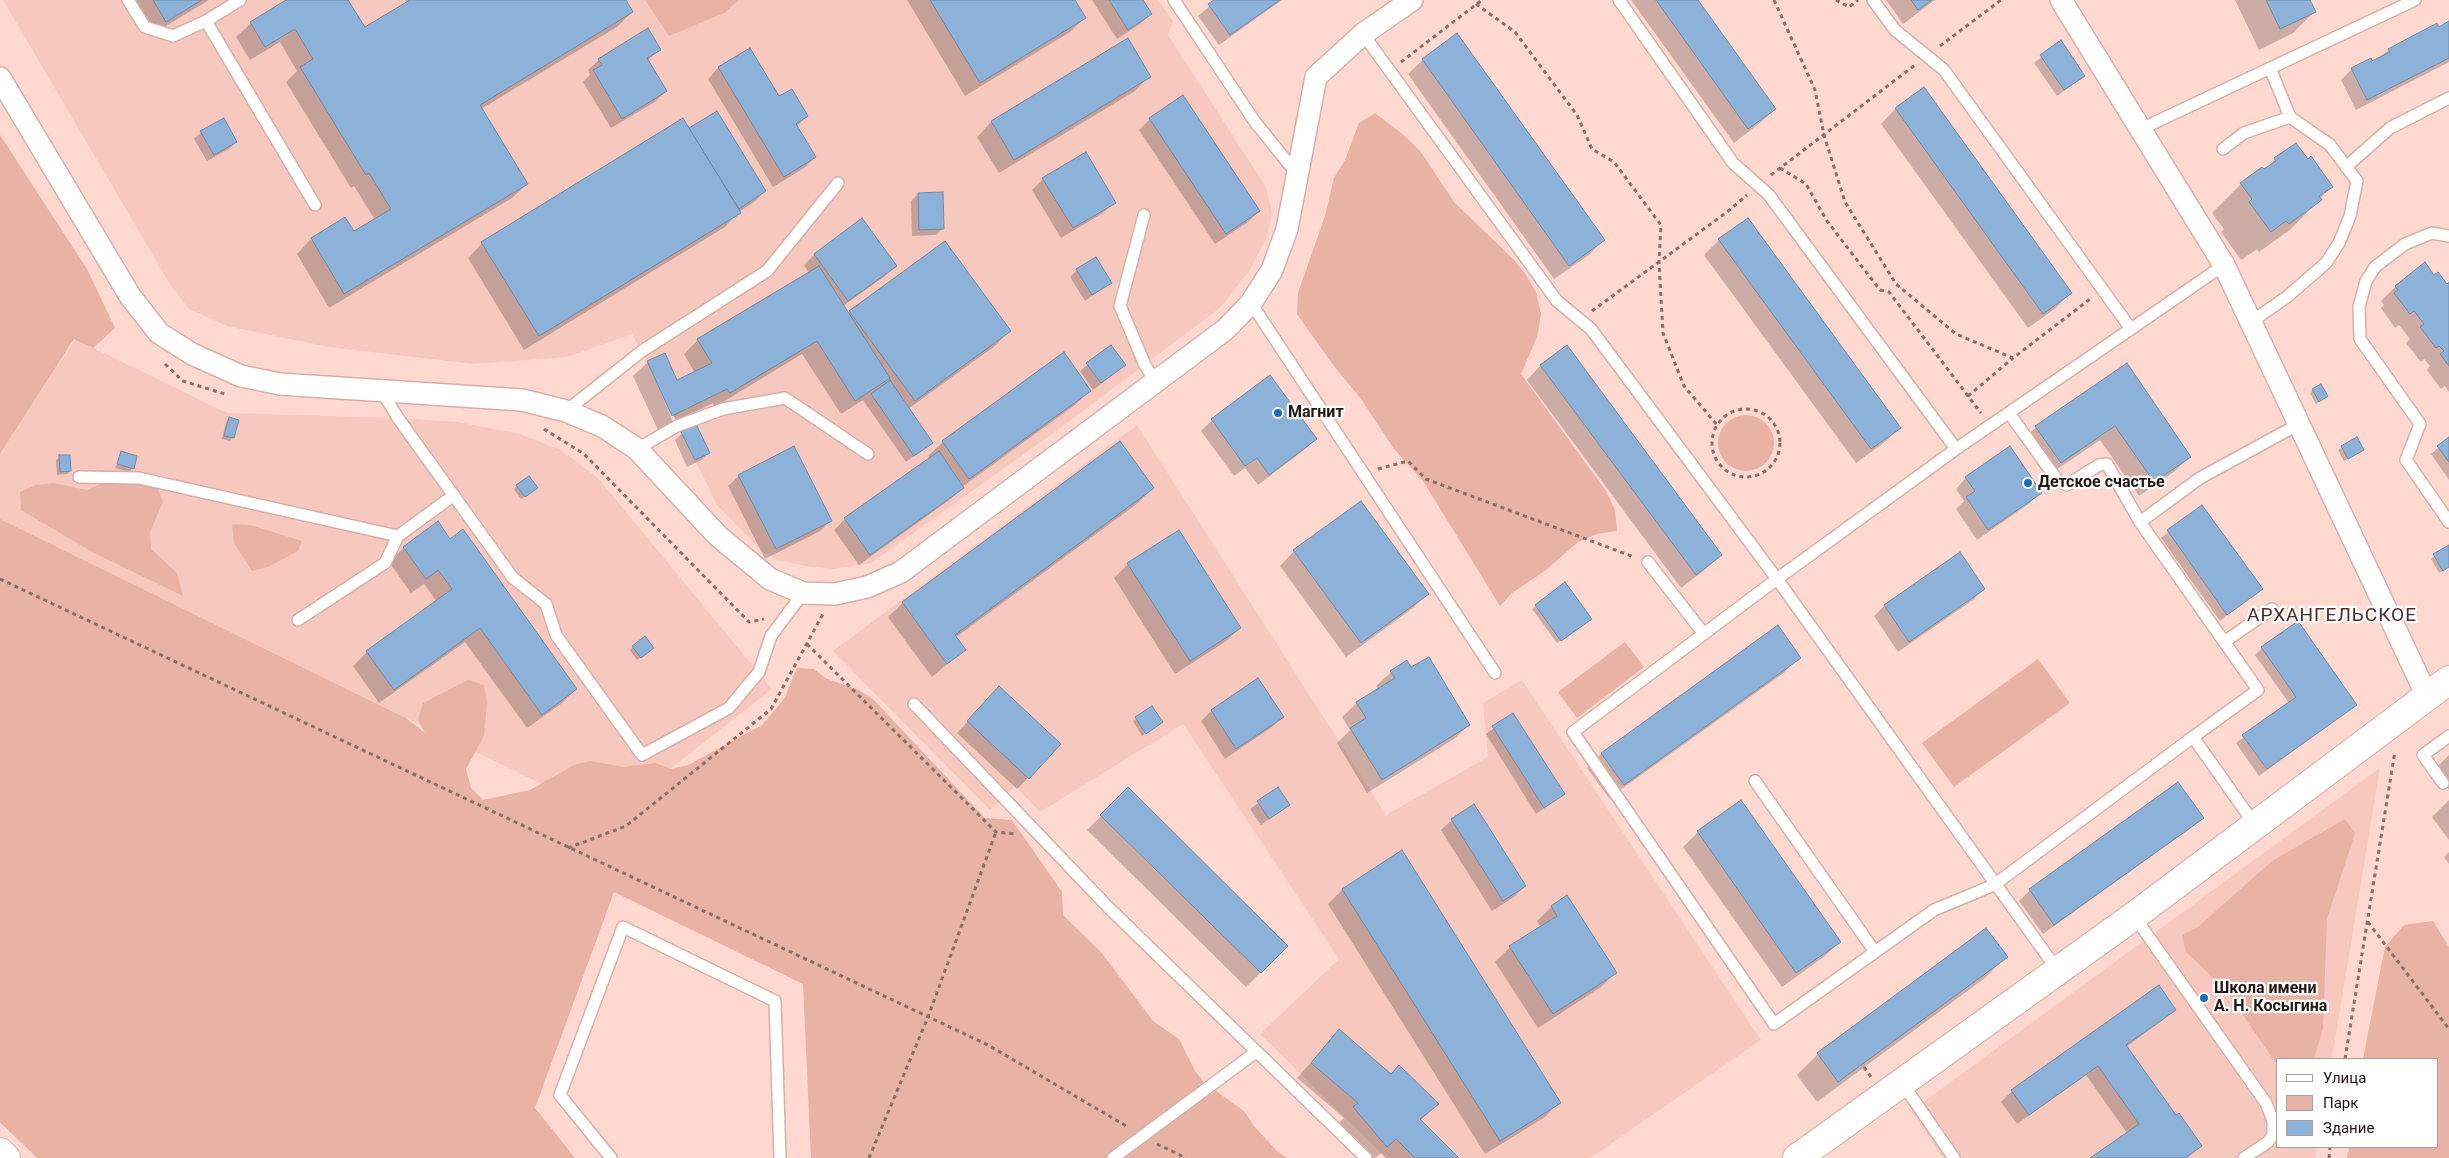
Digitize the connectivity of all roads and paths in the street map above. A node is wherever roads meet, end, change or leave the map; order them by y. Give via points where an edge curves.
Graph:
1 (128, 0) edge
2 (240, 0) edge
3 (1174, 0) edge
4 (1412, 0) edge
5 (1482, 0) edge
6 (1619, 0) edge
7 (1774, 0) edge
8 (1836, 0) edge
9 (1859, 0) edge
10 (1873, 0) edge
11 (2001, 0) edge
12 (2061, 0) edge
13 (2415, 0) edge
14 (1476, 4) junction
15 (206, 21) junction
16 (1363, 34) junction
17 (1926, 56) junction
18 (2270, 68) junction
19 (1389, 71) junction
20 (0, 78) edge
21 (2449, 98) edge
22 (2290, 118) junction
23 (2141, 129) junction
24 (1824, 135) junction
25 (2222, 148) dead end
26 (2346, 167) junction
27 (1780, 168) junction
28 (1297, 174) junction
29 (838, 183) dead end
30 (1758, 185) junction
31 (315, 205) dead end
32 (1144, 215) dead end
33 (2449, 236) edge
34 (1659, 262) junction
35 (2224, 265) junction
36 (2102, 290) junction
37 (1251, 303) junction
38 (1580, 320) junction
39 (2251, 322) junction
40 (2131, 329) junction
41 (2012, 358) junction
42 (1156, 382) junction
43 (382, 390) junction
44 (1968, 396) junction
45 (566, 411) junction
46 (2009, 413) junction
47 (2299, 424) junction
48 (1717, 425) junction
49 (1990, 426) junction
50 (1956, 449) junction
51 (637, 450) junction
52 (868, 454) dead end
53 (1363, 474) junction
54 (79, 477) dead end
55 (454, 495) junction
56 (2140, 522) junction
57 (2449, 522) edge
58 (398, 536) junction
59 (1648, 562) joint
60 (0, 579) edge
61 (1777, 579) junction
62 (803, 593) junction
63 (835, 594) junction
64 (2272, 609) dead end
65 (298, 620) dead end
66 (1704, 634) junction
67 (2224, 642) junction
68 (807, 644) junction
69 (1496, 673) dead end
70 (2449, 680) edge
71 (2427, 696) junction
72 (914, 704) dead end
73 (2401, 716) junction
74 (2449, 736) edge
75 (2193, 737) junction
76 (1755, 781) dead end
77 (2443, 783) dead end
78 (2255, 825) junction
79 (996, 832) junction
80 (1042, 837) junction
81 (567, 848) junction
82 (1994, 885) junction
83 (2134, 916) junction
84 (2367, 922) junction
85 (1875, 952) junction
86 (2058, 971) junction
87 (928, 1017) junction
88 (2449, 1029) edge
89 (1256, 1052) junction
90 (2345, 1058) edge
91 (1902, 1083) junction
92 (1143, 1135) junction
93 (0, 1152) edge
94 (6, 1158) edge
95 (612, 1158) edge
96 (780, 1158) edge
97 (869, 1158) edge
98 (1113, 1158) edge
99 (1186, 1158) edge
100 (1366, 1158) edge
101 (1797, 1158) edge
102 (1954, 1158) edge
103 (2244, 1158) edge

1 - 15 lane via 145,28 173,36
2 - 15 lane
3 - 28 lane via 1255,122
4 - 16 street
5 - 14 path
6 - 30 lane via 1733,163
7 - 24 path via 1814,90
8 - 9 path via 1849,6
10 - 17 lane via 1895,30
11 - 17 path
12 - 23 street
13 - 18 lane
14 - 19 path
14 - 34 path via 1515,32 1577,115 1592,149 1614,162 1661,225
15 - 31 lane
16 - 19 lane
16 - 28 street via 1316,77
17 - 24 path
17 - 36 lane via 1944,70
18 - 22 lane
18 - 23 lane
19 - 38 lane via 1558,301
20 - 43 street via 130,296 159,333 192,354 240,376 280,384
21 - 26 lane via 2390,128
22 - 25 lane via 2244,133
22 - 26 lane via 2330,145
23 - 35 street
24 - 27 path
24 - 41 path via 1845,202 1896,284 1956,334
26 - 39 lane via 2357,181 2350,216 2339,243 2326,263
27 - 30 path
27 - 44 path via 1806,184 1827,221 1880,290 1889,292
28 - 37 street via 1287,229 1272,270
29 - 45 lane via 767,271 642,351
30 - 34 path
30 - 50 lane via 1769,195
32 - 42 lane via 1120,306 1145,365
33 - 57 lane via 2432,233 2405,244 2375,268 2366,281 2359,307 2360,339 2420,424 2406,460
34 - 38 path
34 - 48 path via 1663,333 1684,386
35 - 39 street
35 - 40 lane
36 - 40 lane
36 - 41 path
37 - 42 street via 1226,329
37 - 53 lane
38 - 61 lane via 1591,329
39 - 47 street
40 - 46 lane
41 - 44 path
42 - 63 street via 901,572 867,587
43 - 45 street via 522,400
43 - 55 lane via 398,418
44 - 49 path
45 - 51 street via 602,426
46 - 49 lane
46 - 56 lane via 2058,481 2067,485 2099,465 2107,464
47 - 56 lane via 2200,478
47 - 71 street
48 - 48 path via 1713,451 1728,472 1754,476 1775,460 1780,444 1779,434 1764,414 1756,410 1738,410
49 - 50 lane
50 - 61 lane
51 - 52 lane via 677,426 723,409 785,398
51 - 62 street via 718,536 770,579
53 - 59 path via 1408,461 1426,479
53 - 69 lane
54 - 58 lane via 139,478
55 - 58 lane
55 - 62 lane via 514,578 546,604 556,635 642,755 729,708 759,672 771,636
56 - 67 lane
58 - 65 lane via 385,563
59 - 66 lane
60 - 81 path
61 - 66 lane
61 - 82 lane
62 - 63 street
63 - 68 path
64 - 67 lane
66 - 85 lane via 1574,732 1774,1024
67 - 75 lane via 2258,690
68 - 79 path
68 - 81 path via 771,709 626,826
70 - 71 street
71 - 73 street
72 - 80 lane
73 - 78 street
73 - 84 path
74 - 77 lane via 2423,756
75 - 78 lane
75 - 82 lane
76 - 85 lane
78 - 83 street
79 - 80 path
79 - 87 path
80 - 89 lane via 1108,907
81 - 87 path
82 - 85 lane via 1934,910
82 - 86 lane
83 - 86 street
83 - 103 lane via 2266,1103 2273,1121 2273,1135
84 - 88 path
84 - 90 path
86 - 91 street
87 - 92 path via 988,1045
87 - 97 path
89 - 92 lane
89 - 100 lane
91 - 101 street
91 - 102 lane
92 - 98 lane
92 - 99 path
93 - 94 street
95 - 96 lane via 560,1095 623,927 775,1001

